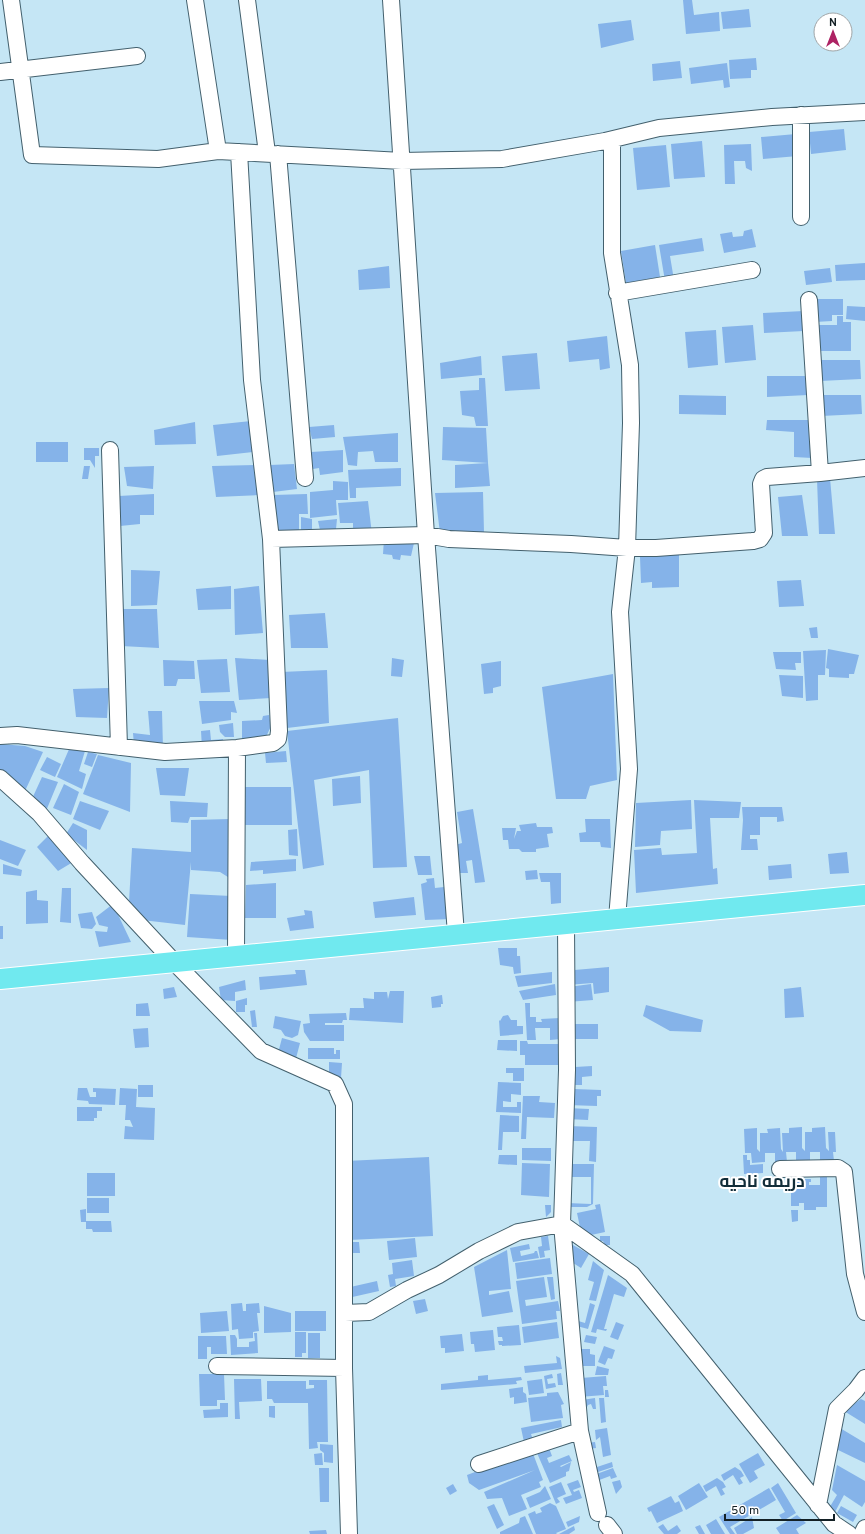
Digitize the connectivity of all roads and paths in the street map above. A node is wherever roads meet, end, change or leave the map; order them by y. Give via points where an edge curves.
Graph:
1 (11, 0) edge
2 (195, 0) edge
3 (247, 0) edge
4 (391, 0) edge
5 (137, 56) dead end
6 (20, 70) junction
7 (0, 72) edge
8 (865, 112) edge
9 (801, 115) junction
10 (612, 140) junction
11 (218, 151) junction
12 (239, 152) junction
13 (272, 154) junction
14 (402, 161) junction
15 (801, 217) dead end
16 (752, 270) dead end
17 (617, 292) junction
18 (809, 300) dead end
19 (110, 450) dead end
20 (865, 468) edge
21 (820, 473) junction
22 (305, 478) dead end
23 (426, 536) junction
24 (272, 539) junction
25 (627, 548) junction
26 (0, 736) edge
27 (119, 747) junction
28 (237, 748) junction
29 (0, 778) edge
30 (865, 895) edge
31 (617, 919) junction
32 (566, 924) junction
33 (456, 934) junction
34 (236, 956) junction
35 (174, 962) junction
36 (0, 979) edge
37 (780, 1169) dead end
38 (562, 1224) junction
39 (865, 1312) edge
40 (345, 1313) junction
41 (217, 1366) dead end
42 (344, 1368) junction
43 (865, 1378) edge
44 (580, 1431) junction
45 (479, 1464) dead end
46 (818, 1505) junction
47 (606, 1524) edge
48 (865, 1528) edge
49 (832, 1529) edge
50 (349, 1534) edge
51 (849, 1534) edge
52 (862, 1534) edge

1 - 6 street
2 - 11 street
3 - 13 street
4 - 14 street
5 - 6 street
6 - 7 street
6 - 11 street via 32,155 158,159
8 - 9 street
9 - 10 street via 680,125
9 - 15 street
10 - 14 street via 502,159
10 - 17 street via 612,254
11 - 12 street
12 - 13 street
12 - 24 street via 252,380
13 - 14 street
13 - 22 street
14 - 23 street
16 - 17 street
17 - 25 street via 630,366
18 - 21 street
19 - 27 street
20 - 21 street
21 - 25 street via 767,476 763,479 761,484 764,533 760,539
23 - 24 street
23 - 25 street
23 - 33 street
24 - 28 street via 278,739
25 - 31 street via 620,612 629,769
26 - 27 street via 17,734
27 - 28 street via 165,752
28 - 34 street
29 - 35 street via 39,813
30 - 31 main road
31 - 32 main road
32 - 33 main road
32 - 38 street via 567,1070
33 - 34 main road
34 - 35 main road
35 - 36 main road
35 - 40 street via 261,1051 335,1084 344,1104
37 - 39 street via 838,1168 844,1172 855,1274
38 - 40 street via 518,1232 369,1312
38 - 44 street
38 - 46 street via 632,1274
40 - 42 street
41 - 42 street
42 - 50 street
43 - 46 street via 837,1409
44 - 45 street
44 - 47 street
46 - 49 street
48 - 52 street
49 - 51 street

